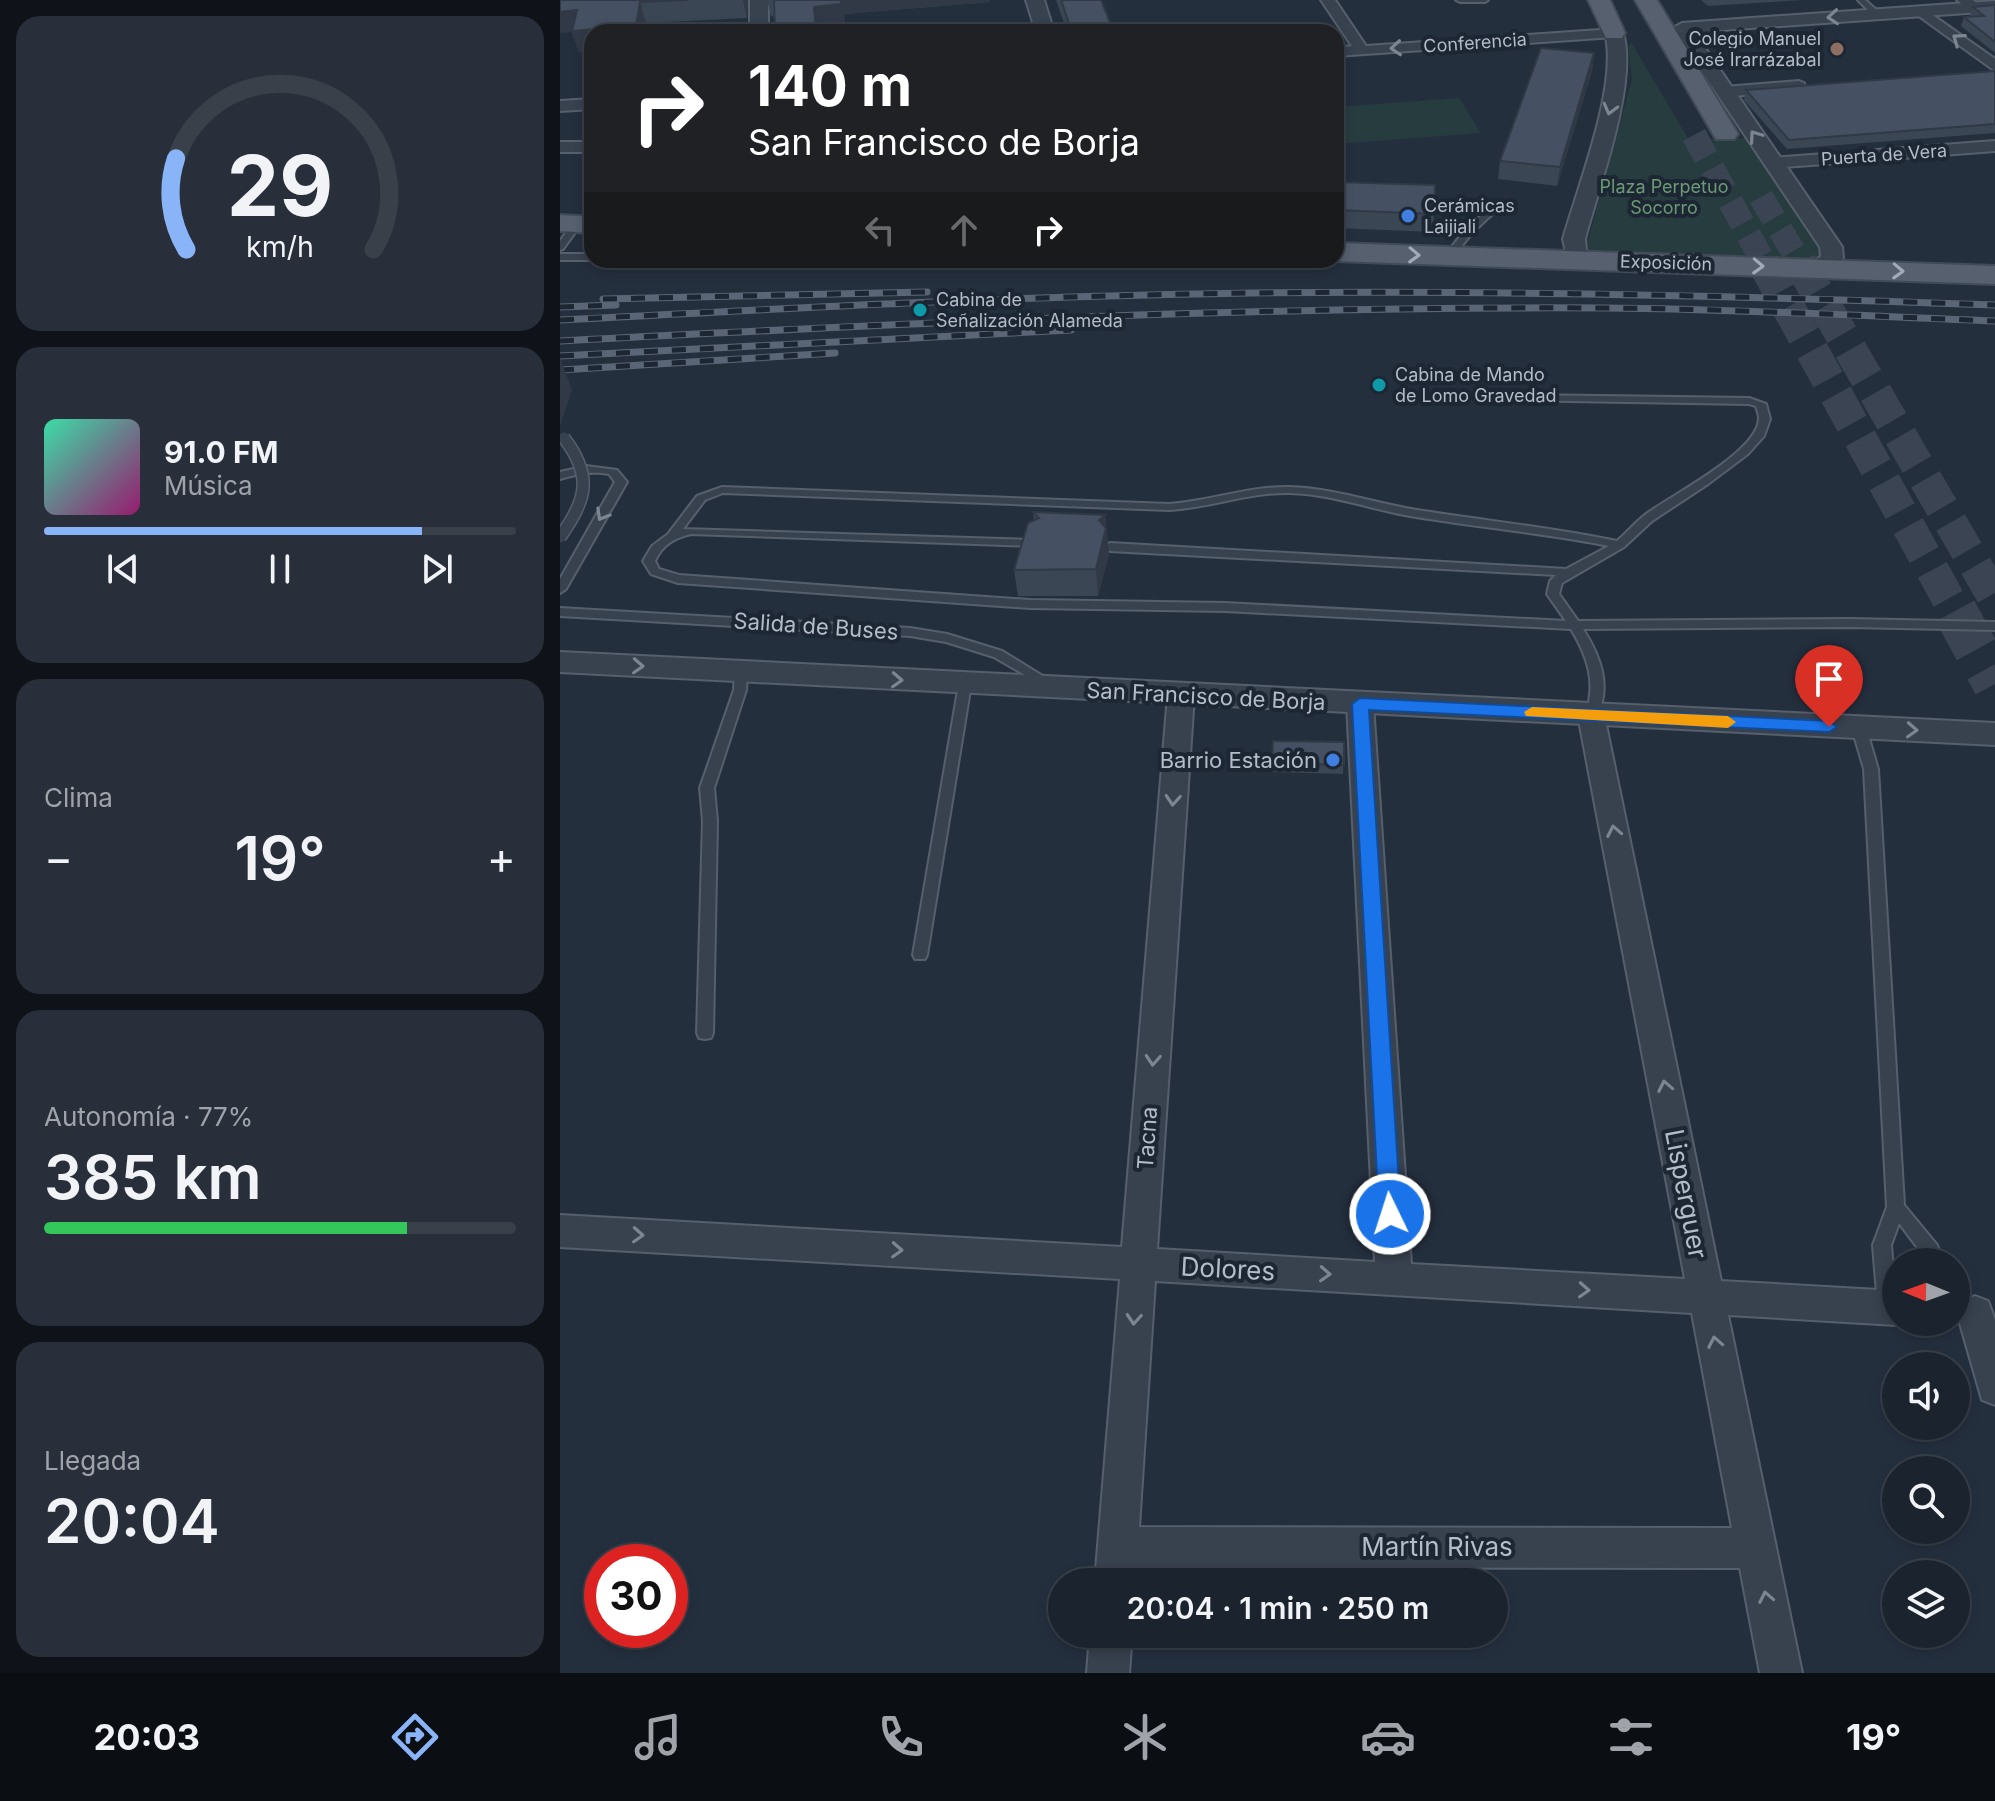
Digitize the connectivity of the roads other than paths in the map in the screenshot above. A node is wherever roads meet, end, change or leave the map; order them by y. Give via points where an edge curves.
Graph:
1 (759, 0) edge
2 (1035, 0) edge
3 (1328, 0) edge
4 (1460, 0) edge
5 (1485, 0) edge
6 (1599, 0) edge
7 (1618, 0) edge
8 (1646, 0) edge
9 (1666, 0) edge
10 (1861, 0) edge
11 (1969, 4) edge
12 (1995, 6) edge
13 (1921, 11) junction
14 (1877, 14) junction
15 (759, 24) edge
16 (1042, 24) edge
17 (1682, 28) junction
18 (1614, 33) junction
19 (1641, 40) dead end
20 (1362, 51) junction
21 (1344, 52) edge
22 (1995, 66) edge
23 (1822, 85) edge
24 (1724, 92) junction
25 (584, 104) edge
26 (560, 106) edge
27 (1725, 134) tunnel mouth
28 (1995, 146) edge
29 (560, 147) edge
30 (584, 147) edge
31 (1773, 163) junction
32 (1499, 204) dead end
33 (576, 224) edge
34 (560, 247) edge
35 (1344, 252) edge
36 (1449, 256) junction
37 (560, 257) edge
38 (584, 257) edge
39 (1586, 261) junction
40 (1820, 268) junction
41 (1995, 275) edge
42 (1516, 398) dead end
43 (564, 438) dead end
44 (560, 476) edge
45 (673, 535) junction
46 (560, 537) edge
47 (1034, 543) edge
48 (1620, 545) junction
49 (1110, 547) dead end
50 (1565, 572) junction
51 (560, 589) edge
52 (561, 611) edge
53 (1577, 625) junction
54 (1995, 626) edge
55 (560, 662) edge
56 (741, 672) junction
57 (965, 684) junction
58 (1057, 688) junction
59 (1181, 695) junction
60 (1360, 704) junction
61 (1591, 715) junction
62 (1859, 728) junction
63 (1995, 734) edge
64 (920, 955) dead end
65 (705, 1033) dead end
66 (1896, 1207) junction
67 (560, 1231) edge
68 (1882, 1248) edge
69 (1929, 1248) edge
70 (1138, 1263) junction
71 (1394, 1278) junction
72 (1707, 1297) junction
73 (1882, 1307) edge
74 (1975, 1313) edge
75 (1995, 1387) edge
76 (1756, 1548) junction
77 (1116, 1564) edge
78 (1110, 1648) edge
79 (1108, 1673) edge
80 (1781, 1673) edge

1 - 15 street
2 - 16 street
3 - 20 street
4 - 5 lane
6 - 18 main road
7 - 19 main road
8 - 27 main road
9 - 17 main road
10 - 14 lane
11 - 12 street
11 - 13 street
13 - 14 street
22 -> 13 street
14 -> 17 street
17 - 24 street
18 -> 20 street, Conferencia
18 -> 39 street via 1618,81 1574,239 1575,252
20 - 21 street, Conferencia
23 - 24 street
31 -> 24 street
25 - 26 street
28 - 31 street, Puerta de Vera
29 - 30 street
31 - 40 street via 1831,247 1832,258
32 - 36 lane
33 - 34 lane
35 -> 36 main road, Exposición
36 - 39 main road, Exposición
37 - 38 lane
39 -> 40 main road, Exposición
40 -> 41 main road, Exposición
42 - 48 lane via 1682,398 1749,401 1763,407 1762,433 1747,450 1653,514
43 - 46 lane, bridge via 585,477 579,508
44 -> 51 lane via 575,469 606,470 621,482
45 - 47 lane via 700,531
45 - 48 lane via 701,498 722,490 1177,507 1284,490
45 - 53 lane via 658,545 649,561 655,571 678,579 1030,604 1225,607
48 - 50 lane
49 - 50 lane
50 - 53 lane via 1553,594
52 - 58 lane, Salida de Buses via 947,638 998,654
53 - 54 lane
53 - 61 lane via 1598,679 1599,700
55 -> 56 street, San Francisco de Borja
56 -> 57 street, San Francisco de Borja
56 - 65 lane via 740,690 707,788
57 - 58 street, San Francisco de Borja
57 - 64 lane
58 - 59 street, San Francisco de Borja
59 - 60 street, San Francisco de Borja
59 -> 70 street, Tacna
60 - 61 street, San Francisco de Borja
60 - 71 street
61 - 62 street, San Francisco de Borja
72 -> 61 street, Lisperguer
62 -> 63 street, San Francisco de Borja
62 - 66 lane via 1871,769
66 - 68 lane
66 - 69 lane
67 -> 70 street, Dolores
70 -> 71 street, Dolores
70 -> 77 street, Tacna
71 -> 72 street, Dolores
72 - 73 street, Dolores
76 -> 72 street, Lisperguer
74 - 75 street
76 - 77 street, Martín Rivas
80 -> 76 street, Lisperguer
78 - 79 street

